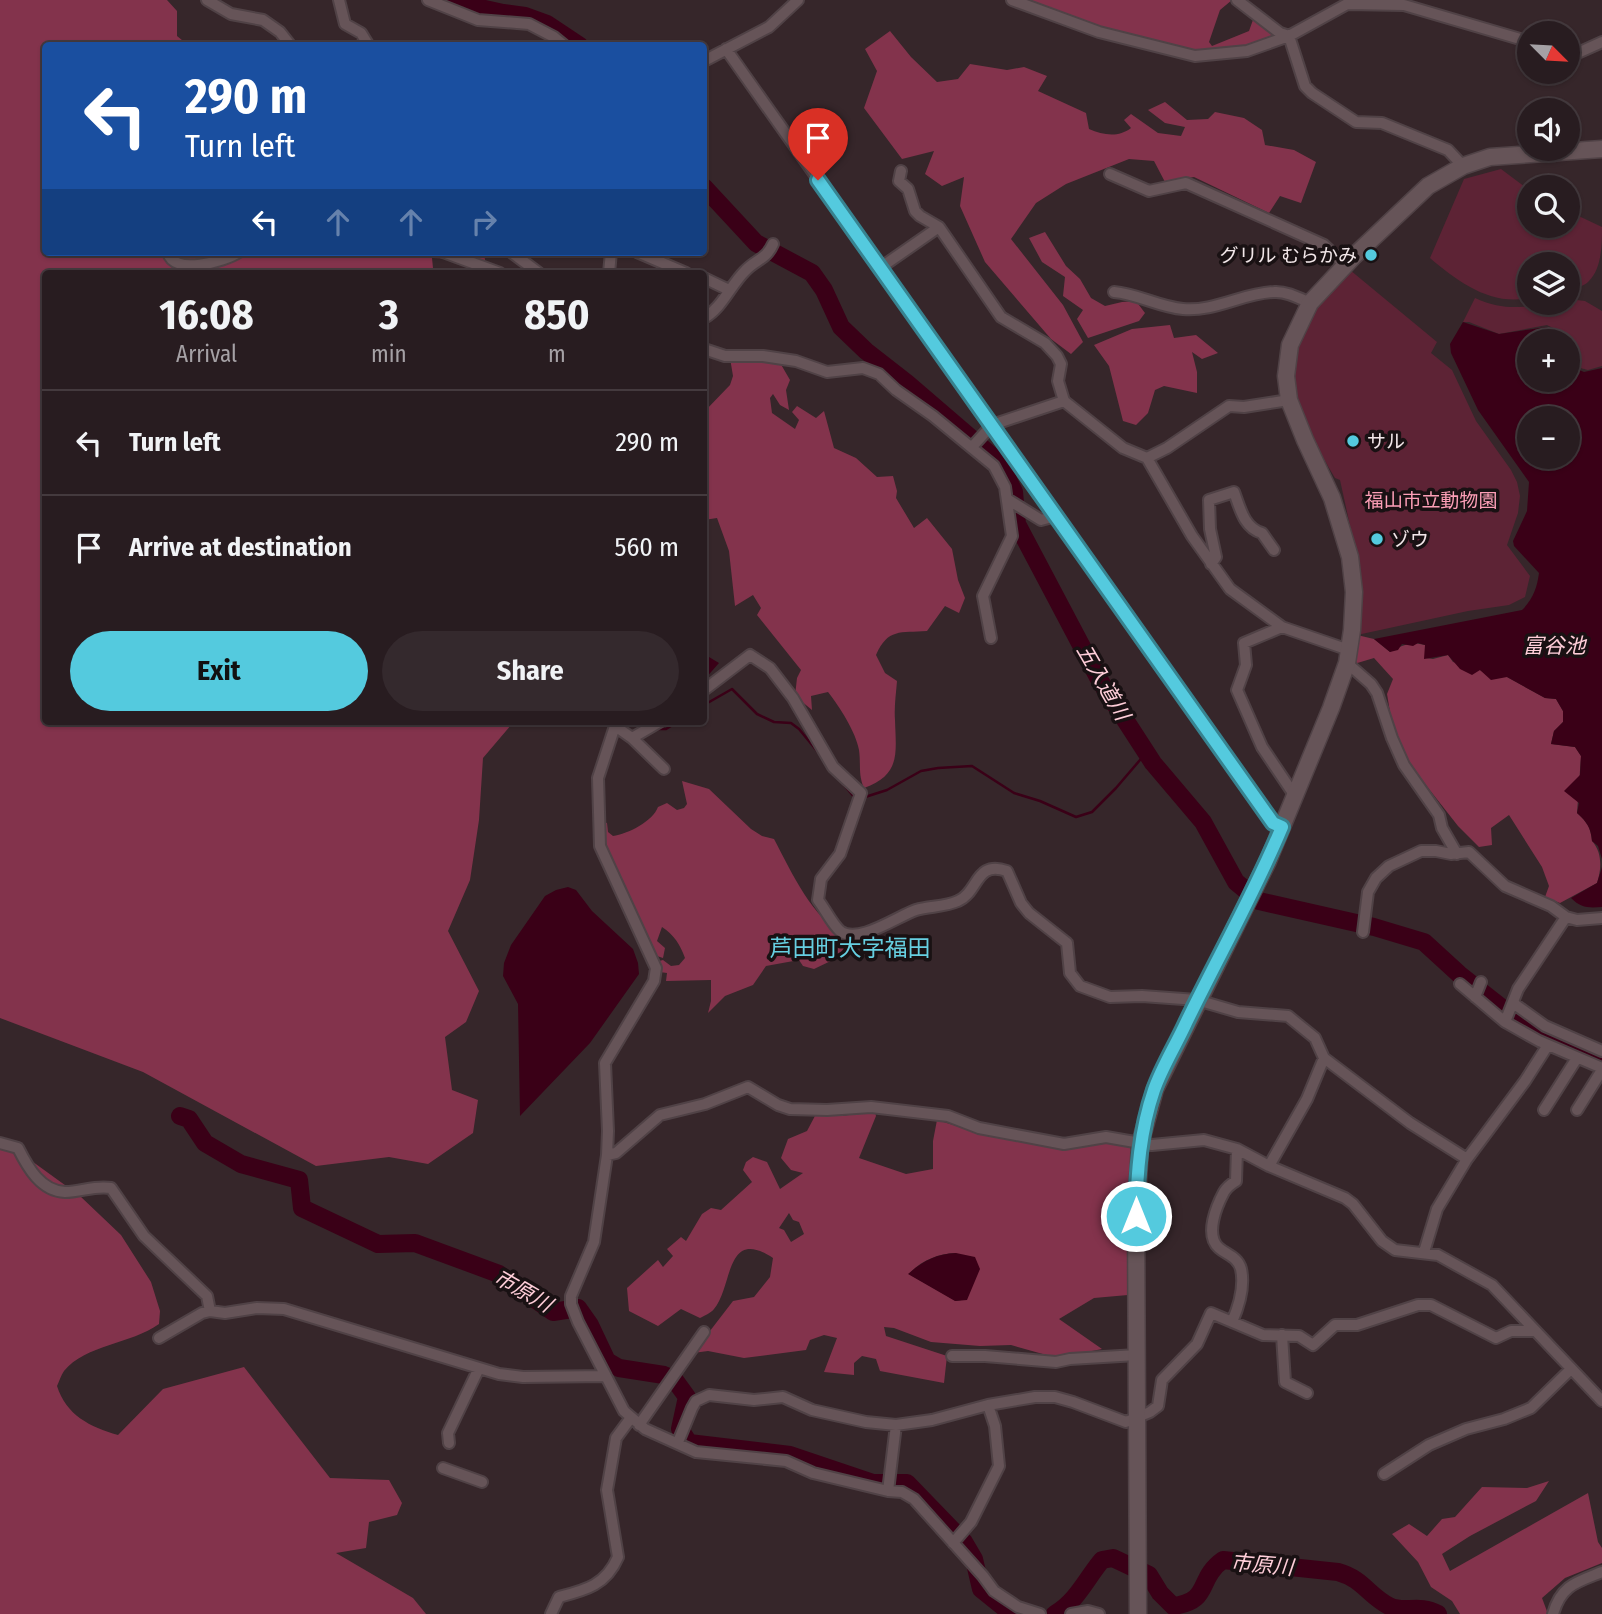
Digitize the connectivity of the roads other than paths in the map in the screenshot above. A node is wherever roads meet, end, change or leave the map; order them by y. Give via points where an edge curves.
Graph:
1 (208, 0) edge
2 (339, 0) edge
3 (428, 0) edge
4 (1012, 0) edge
5 (1237, 0) edge
6 (794, 1) edge
7 (1382, 2) edge
8 (1289, 36) junction
9 (1517, 37) edge
10 (288, 42) edge
11 (367, 42) edge
12 (560, 42) edge
13 (1602, 42) edge
14 (726, 49) junction
15 (1580, 52) edge
16 (707, 59) edge
17 (1602, 149) edge
18 (1463, 166) junction
19 (901, 171) dead end
20 (1110, 174) dead end
21 (939, 227) junction
22 (773, 244) dead end
23 (169, 256) edge
24 (231, 256) edge
25 (454, 256) edge
26 (516, 256) edge
27 (646, 256) edge
28 (1346, 266) junction
29 (880, 268) junction
30 (492, 270) edge
31 (535, 270) edge
32 (676, 270) edge
33 (707, 279) edge
34 (729, 290) junction
35 (1115, 292) dead end
36 (1310, 303) junction
37 (707, 316) edge
38 (707, 350) edge
39 (1289, 400) junction
40 (1063, 401) junction
41 (992, 425) junction
42 (972, 447) junction
43 (1147, 457) junction
44 (1019, 484) dead end
45 (1006, 493) junction
46 (1056, 516) junction
47 (1274, 551) dead end
48 (1211, 564) junction
49 (1282, 627) junction
50 (991, 638) dead end
51 (1348, 656) junction
52 (707, 688) edge
53 (614, 725) edge
54 (617, 725) edge
55 (653, 725) edge
56 (632, 738) junction
57 (664, 769) dead end
58 (1295, 796) junction
59 (1282, 827) junction
60 (1457, 854) junction
61 (1566, 917) junction
62 (1602, 918) edge
63 (1363, 932) dead end
64 (1481, 982) dead end
65 (1460, 984) dead end
66 (1475, 997) junction
67 (1197, 1000) junction
68 (1513, 1003) junction
69 (1505, 1021) junction
70 (1545, 1026) junction
71 (1544, 1043) junction
72 (1602, 1051) edge
73 (1324, 1058) junction
74 (1577, 1058) junction
75 (1602, 1069) edge
76 (1544, 1110) dead end
77 (1577, 1111) dead end
78 (0, 1143) edge
79 (1140, 1144) junction
80 (1237, 1149) junction
81 (607, 1155) junction
82 (1467, 1159) junction
83 (1269, 1166) junction
84 (1424, 1252) junction
85 (210, 1311) junction
86 (1232, 1322) junction
87 (1535, 1331) junction
88 (704, 1332) dead end
89 (1282, 1335) junction
90 (159, 1338) dead end
91 (1137, 1355) junction
92 (952, 1356) dead end
93 (480, 1368) junction
94 (1571, 1369) junction
95 (606, 1377) junction
96 (1307, 1393) dead end
97 (1602, 1401) edge
98 (988, 1405) junction
99 (1137, 1419) junction
100 (634, 1422) junction
101 (896, 1424) junction
102 (678, 1442) junction
103 (449, 1443) dead end
104 (443, 1468) dead end
105 (1384, 1475) dead end
106 (482, 1482) dead end
107 (888, 1491) junction
108 (953, 1543) junction
109 (1602, 1572) edge
110 (551, 1614) edge
111 (1040, 1614) edge
112 (1071, 1614) edge
113 (1099, 1614) edge
114 (1138, 1614) edge
115 (1553, 1614) edge

1 - 10 street via 231,14 263,20
2 - 11 street via 345,24
3 - 12 street via 478,20 529,23
4 - 8 street via 1099,32 1195,56 1247,51
5 - 8 street
6 - 14 street via 769,27
7 - 8 street via 1347,4
7 - 9 street
8 - 18 street via 1305,86 1312,93 1356,122 1382,123 1448,150
13 - 15 street
14 - 16 street
14 - 29 street
17 - 18 street via 1490,157
18 - 28 street via 1428,187
19 - 21 street via 899,181 908,189 915,211
20 - 28 street via 1149,191 1186,183 1324,245
21 - 29 street
21 - 40 street via 1001,317 1045,343 1056,356 1061,364 1058,381
22 - 34 street via 768,255 747,268
23 - 24 street via 184,265 218,262
25 - 30 street
26 - 31 street
27 - 32 street
28 - 36 street
29 - 41 street
33 - 34 street
34 - 37 street
35 - 36 street via 1185,310 1275,292
36 - 39 street via 1290,345
38 - 42 street via 725,356 796,361 827,372 863,368 879,374
39 - 43 street via 1229,406
39 - 51 street via 1332,498 1349,557 1354,592
40 - 41 street
40 - 43 street via 1123,449
41 - 42 street
41 - 46 street
42 - 45 street via 994,466
43 - 48 street
44 - 45 street
45 - 46 street via 1041,520
45 - 50 street via 1012,536 983,596
46 - 59 street via 1273,823
47 - 48 street via 1244,517 1234,492 1209,500 1216,557
48 - 49 street via 1230,589
49 - 51 street
49 - 58 street via 1244,643 1246,665 1237,690 1262,747
51 - 58 street
51 - 60 street via 1377,693 1404,765 1439,815
52 - 67 street via 750,655 770,668 833,767 861,793 840,855 821,879 818,900 841,931 850,935 878,928 915,910 958,901 983,873 997,867 1007,871 1029,913 1067,943 1070,972 1080,986 1110,997
53 - 81 street via 598,778 600,846 656,968 654,981 605,1063
54 - 56 street
55 - 56 street
56 - 57 street
58 - 59 street
59 - 67 street
60 - 61 street via 1469,852 1505,886
60 - 63 street via 1421,851 1389,866 1368,892
61 - 62 street
61 - 68 street
64 - 66 street
65 - 66 street
66 - 69 street
67 - 73 street via 1238,1012 1288,1016 1315,1038
67 - 79 street via 1154,1089
68 - 69 street
68 - 70 street
69 - 71 street
70 - 71 street
70 - 72 street
71 - 74 street
71 - 82 street via 1525,1081
73 - 82 street
73 - 83 street
74 - 75 street
74 - 76 street
75 - 77 street
78 - 85 street via 18,1149 46,1187 65,1192 111,1188 144,1236 207,1296
79 - 80 street via 1204,1140
79 - 81 street via 1106,1137 1064,1144 979,1128 948,1116 871,1107 790,1109 748,1087 660,1115 616,1153
79 - 91 street
80 - 83 street
80 - 86 street via 1236,1181 1225,1189 1212,1228 1218,1247 1241,1267 1240,1303
81 - 95 street via 594,1242 571,1296
82 - 84 street via 1437,1209
83 - 84 street via 1345,1198 1395,1250
84 - 87 street via 1492,1285
85 - 90 street
85 - 93 street via 284,1309
86 - 89 street via 1263,1335
86 - 99 street via 1211,1313 1197,1344 1162,1380 1158,1406
87 - 89 street via 1511,1331 1496,1338 1431,1305 1418,1305 1357,1325 1335,1325 1313,1345 1299,1336
87 - 94 street
88 - 100 street
89 - 96 street via 1285,1381
91 - 92 street via 1056,1362
91 - 99 street
93 - 95 street via 523,1377
93 - 103 street via 447,1433
94 - 97 street
94 - 105 street via 1531,1408 1429,1445
95 - 100 street
98 - 99 street via 1055,1397 1126,1422
98 - 101 street
98 - 108 street via 999,1466 971,1522
99 - 114 street
100 - 102 street
100 - 110 street via 616,1438 607,1490 618,1557 605,1579 588,1590 559,1597
101 - 102 street via 811,1410 783,1397 709,1395 696,1401
101 - 107 street
102 - 107 street via 696,1452 786,1461 813,1473
104 - 106 street
107 - 108 street via 914,1499
108 - 111 street via 994,1591 1018,1608
109 - 115 street via 1570,1585
112 - 113 street

